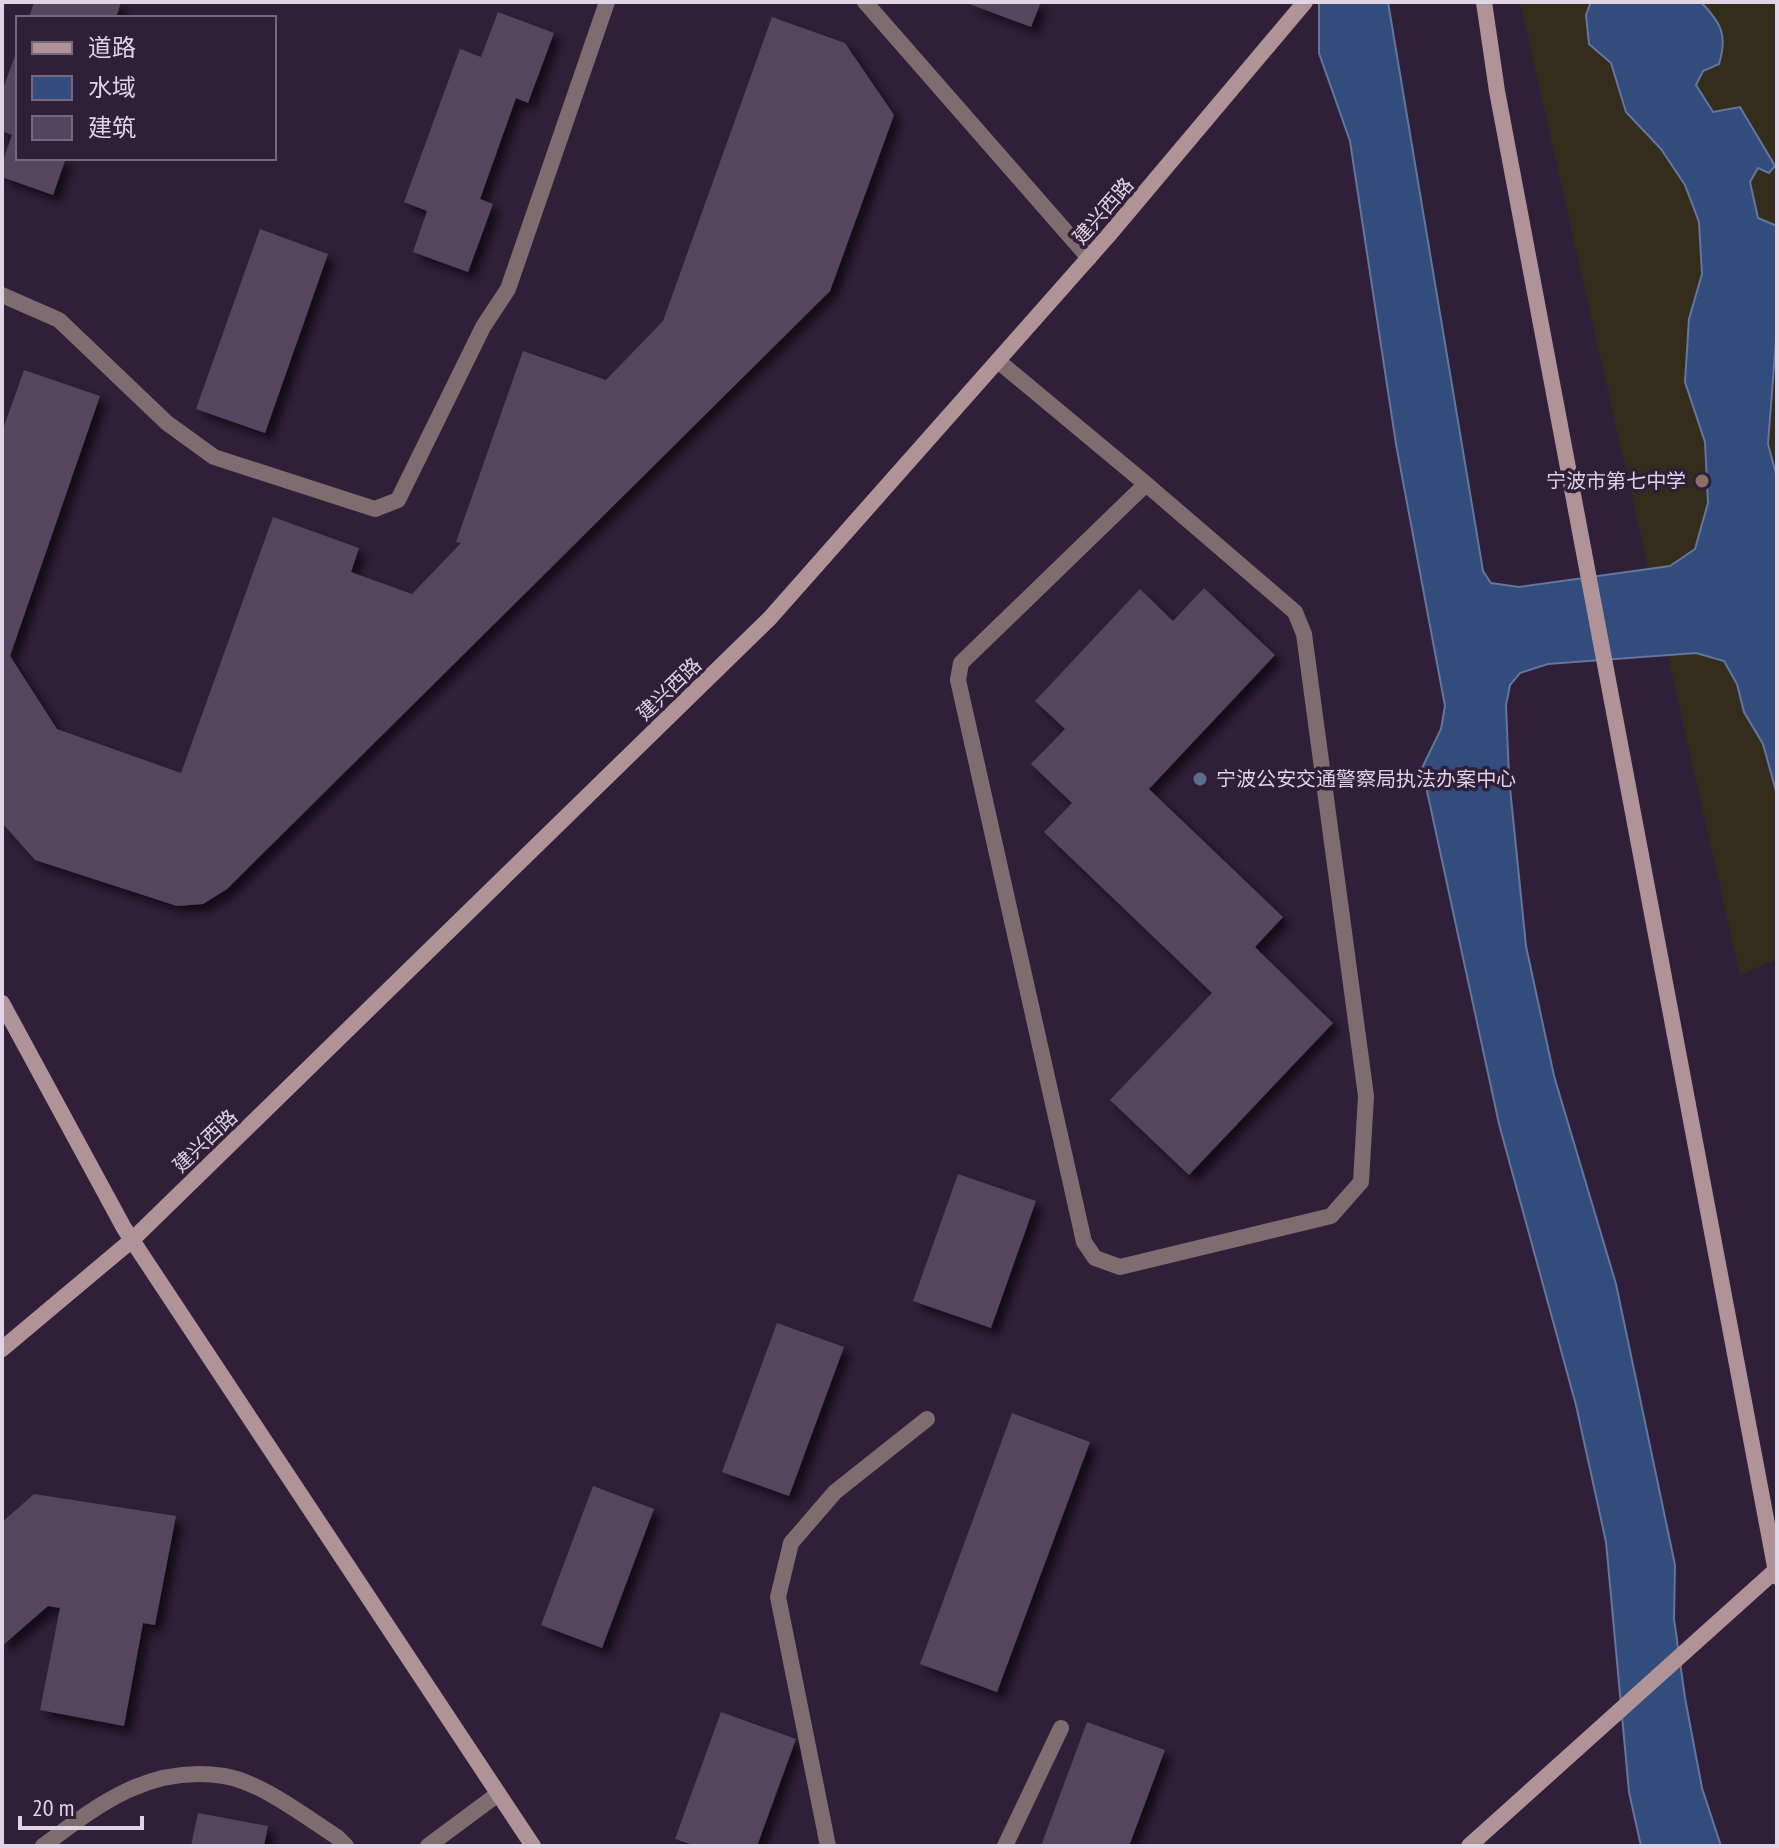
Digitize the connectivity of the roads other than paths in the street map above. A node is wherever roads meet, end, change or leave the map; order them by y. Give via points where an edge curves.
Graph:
1 (607, 2) edge
2 (865, 2) edge
3 (1305, 2) edge
4 (1484, 2) edge
5 (1089, 258) junction
6 (2, 295) edge
7 (998, 361) junction
8 (1146, 484) junction
9 (2, 1003) edge
10 (132, 1240) junction
11 (2, 1349) edge
12 (927, 1419) dead end
13 (1776, 1572) edge
14 (1061, 1728) dead end
15 (498, 1794) junction
16 (43, 1846) edge
17 (346, 1846) edge
18 (428, 1846) edge
19 (533, 1846) edge
20 (828, 1846) edge
21 (1005, 1846) edge
22 (1469, 1846) edge

1 - 6 lane via 508,289 483,327 398,500 375,509 214,457 167,423 59,320
2 - 5 lane
3 - 5 street, 建兴西路
4 - 13 street
5 - 7 street, 建兴西路
7 - 8 lane
7 - 10 street, 建兴西路 via 770,618
8 - 8 lane via 1295,612 1304,634 1366,1096 1361,1182 1331,1216 1120,1267 1095,1258 1084,1242 958,680 961,663
9 - 10 street
10 - 11 street, 建兴西路
10 - 15 street
12 - 20 lane via 835,1492 791,1543 778,1597
13 - 22 street
14 - 21 lane
15 - 18 lane
15 - 19 street
16 - 17 lane via 105,1800 170,1774 227,1776 273,1797

